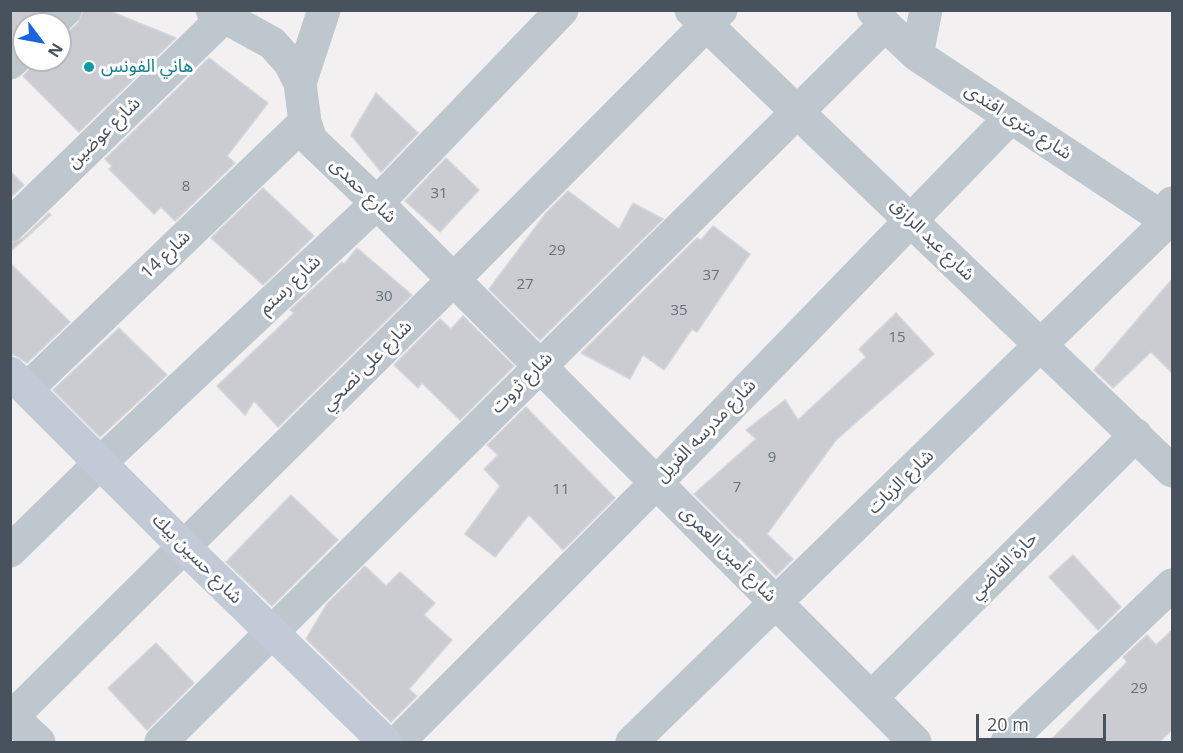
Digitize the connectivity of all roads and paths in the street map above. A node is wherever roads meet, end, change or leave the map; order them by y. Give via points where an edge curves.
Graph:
1 (324, 10) edge
2 (562, 10) edge
3 (926, 10) edge
4 (218, 14) edge
5 (706, 15) edge
6 (879, 18) edge
7 (917, 55) junction
8 (300, 83) junction
9 (797, 111) junction
10 (1011, 117) junction
11 (305, 122) junction
12 (377, 203) junction
13 (1171, 216) edge
14 (911, 220) junction
15 (10, 225) edge
16 (453, 280) junction
17 (1041, 345) junction
18 (540, 366) junction
19 (19, 381) edge
20 (1136, 435) junction
21 (100, 463) junction
22 (1173, 471) edge
23 (656, 483) junction
24 (184, 547) junction
25 (10, 551) edge
26 (1173, 585) edge
27 (776, 602) junction
28 (271, 632) junction
29 (871, 698) junction
30 (11, 717) edge
31 (39, 742) edge
32 (161, 742) edge
33 (385, 742) edge
34 (398, 742) edge
35 (632, 742) edge
36 (915, 742) edge
37 (1007, 742) edge

1 - 8 street
2 - 12 street, شارع رستم
3 - 7 street
4 - 8 street, شارع حمدى via 272,43 290,63
4 - 15 street, شارع عوضين
5 - 9 street, شارع عبد الرازق
5 - 16 street, شارع على نصحي
6 - 7 street, شارع مترى افندى
6 - 9 street, شارع ثروت
7 - 10 street, شارع مترى افندى
8 - 11 street, شارع حمدى
9 - 14 street, شارع عبد الرازق
9 - 18 street, شارع ثروت
10 - 13 street, شارع مترى افندى
10 - 14 street, شارع مدرسه الفريل
11 - 12 street, شارع حمدى via 311,140
11 - 19 street, شارع 14
12 - 16 street, شارع حمدى
12 - 21 street, شارع رستم
13 - 17 street, شارع الزيات
14 - 17 street, شارع عبد الرازق
14 - 23 street, شارع مدرسه الفريل
16 - 18 street, شارع حمدى
16 - 24 street, شارع على نصحي
17 - 20 street, شارع عبد الرازق
17 - 27 street, شارع الزيات
18 - 23 street, شارع أمين العمرى
18 - 28 street, شارع ثروت
19 - 21 main road, شارع حسين بيك
20 - 22 street, شارع عبد الرازق
20 - 29 street, حارة القاضي
21 - 24 main road, شارع حسين بيك
21 - 25 street, شارع رستم
23 - 27 street, شارع أمين العمرى
23 - 34 street, شارع مدرسه الفريل
24 - 28 main road, شارع حسين بيك
24 - 30 street, شارع على نصحي
26 - 37 street
27 - 29 street, شارع أمين العمرى
27 - 35 street, شارع الزيات
28 - 32 street, شارع ثروت
28 - 33 main road, شارع حسين بيك
29 - 36 street, شارع أمين العمرى
30 - 31 street

